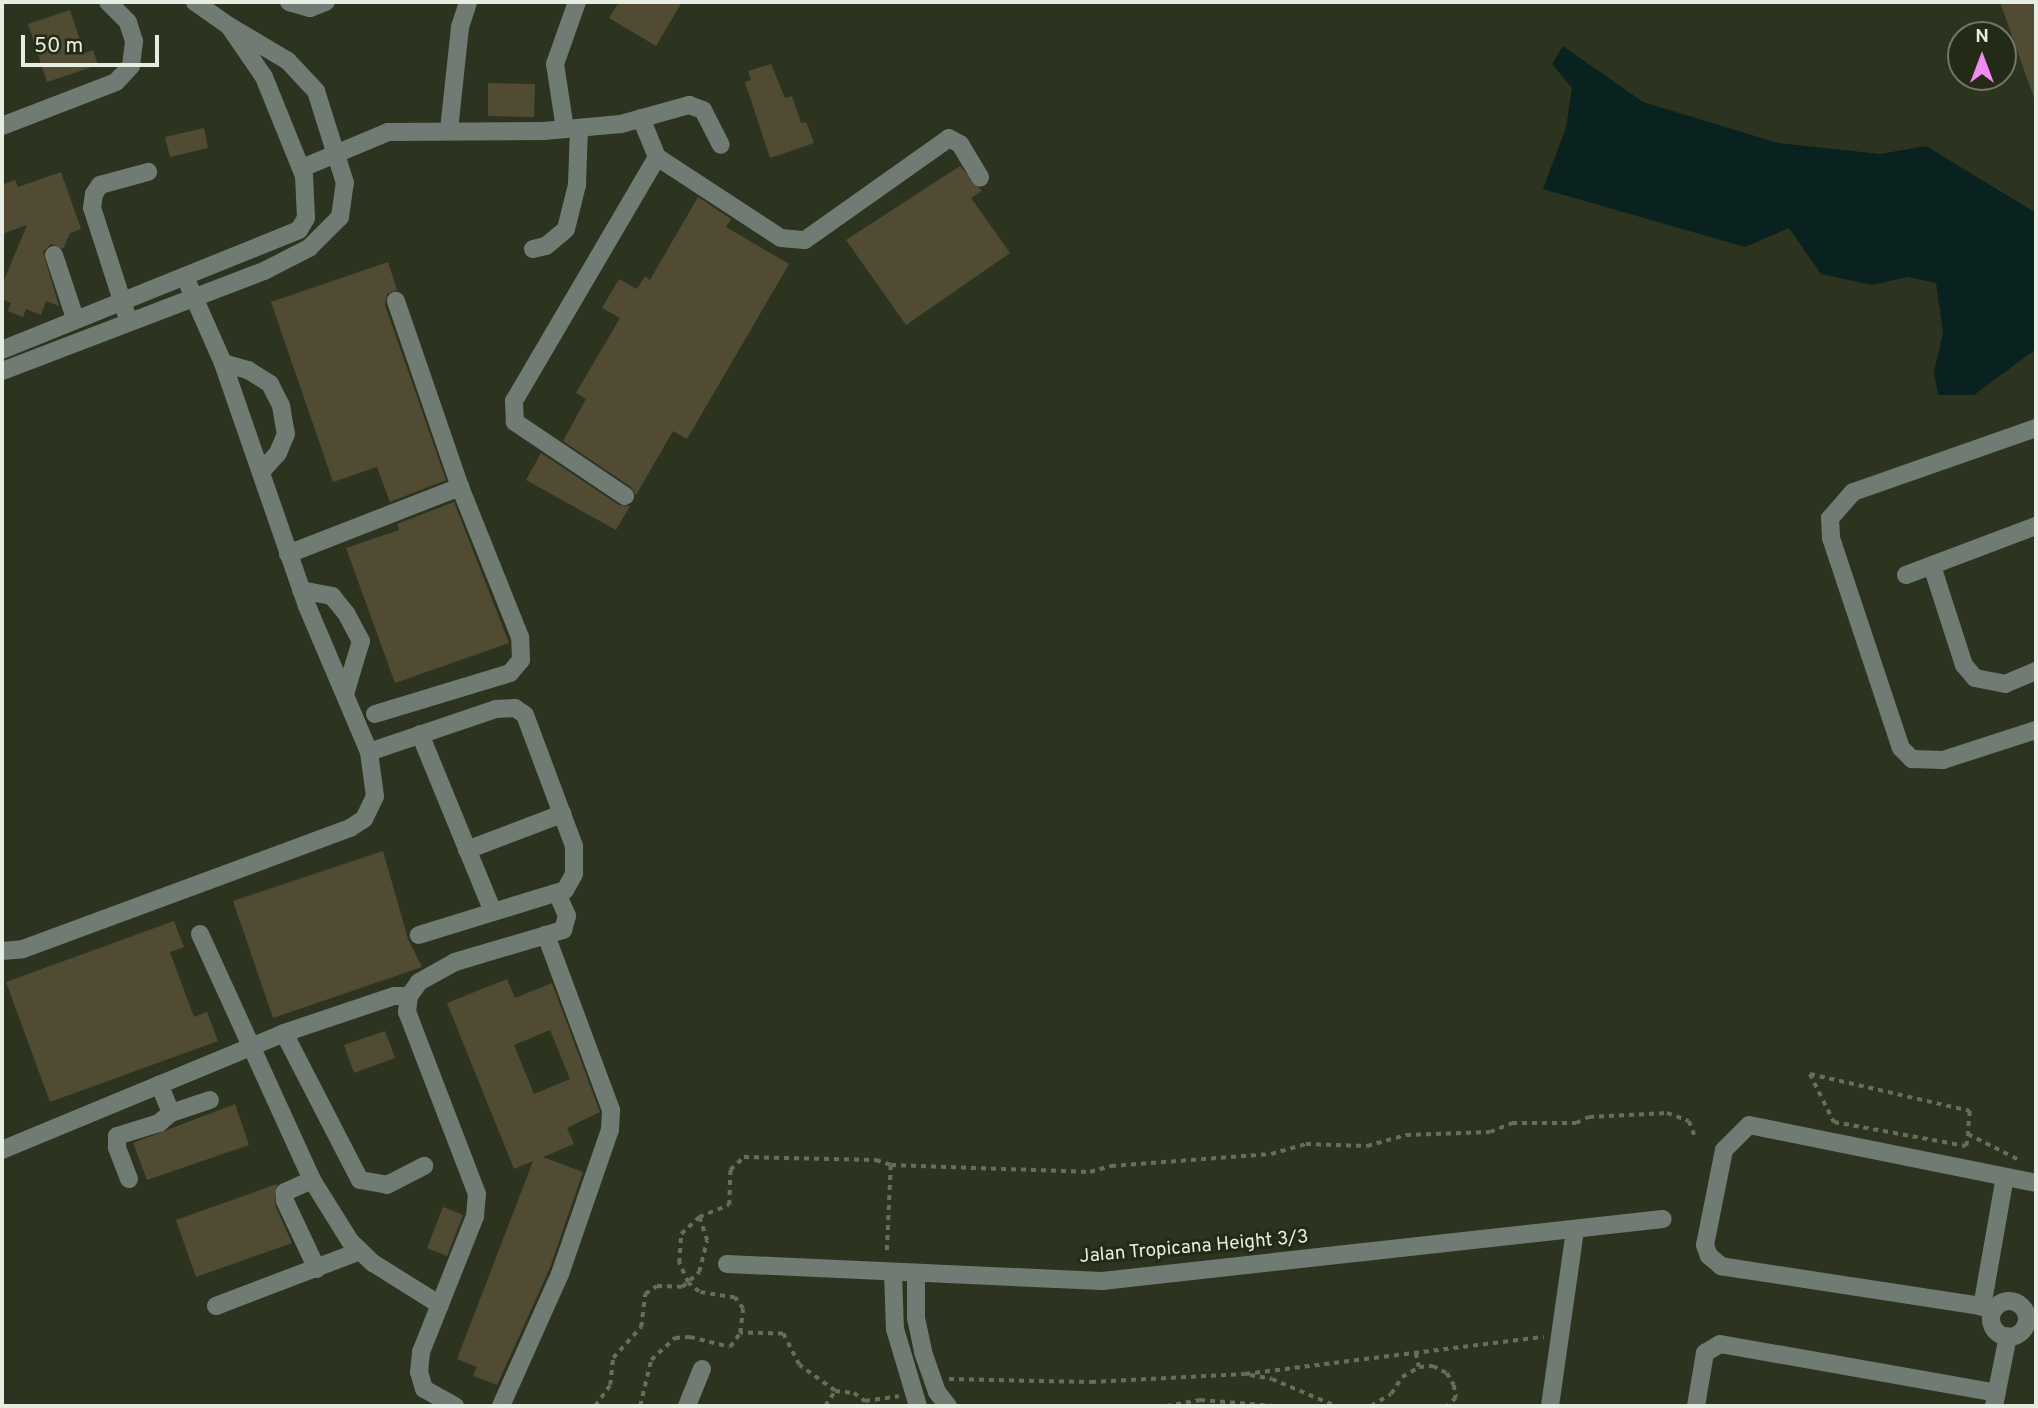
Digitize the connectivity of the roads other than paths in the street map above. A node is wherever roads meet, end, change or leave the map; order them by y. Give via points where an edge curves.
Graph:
1 (109, 2) edge
2 (195, 2) edge
3 (289, 2) edge
4 (326, 2) edge
5 (468, 2) edge
6 (577, 2) edge
7 (229, 26) junction
8 (642, 118) junction
9 (2, 126) edge
10 (572, 129) junction
11 (449, 130) junction
12 (721, 145) dead end
13 (339, 154) junction
14 (657, 157) junction
15 (302, 168) junction
16 (148, 172) dead end
17 (980, 177) dead end
18 (306, 218) junction
19 (324, 234) junction
20 (533, 249) dead end
21 (54, 255) dead end
22 (186, 279) junction
23 (194, 299) junction
24 (396, 301) dead end
25 (122, 303) junction
26 (75, 318) junction
27 (129, 323) junction
28 (2, 349) edge
29 (223, 363) junction
30 (2, 371) edge
31 (2036, 428) edge
32 (262, 471) junction
33 (460, 487) junction
34 (625, 496) dead end
35 (2036, 529) edge
36 (288, 554) junction
37 (1931, 566) junction
38 (1906, 575) dead end
39 (301, 590) junction
40 (2036, 671) edge
41 (485, 680) junction
42 (345, 694) junction
43 (496, 709) junction
44 (375, 714) dead end
45 (2036, 730) edge
46 (420, 734) junction
47 (369, 752) junction
48 (562, 814) junction
49 (467, 850) junction
50 (557, 893) junction
51 (493, 912) junction
52 (200, 934) dead end
53 (419, 935) dead end
54 (546, 935) junction
55 (2, 951) edge
56 (409, 996) junction
57 (284, 1033) junction
58 (251, 1046) junction
59 (159, 1084) junction
60 (210, 1100) dead end
61 (171, 1113) junction
62 (2, 1150) edge
63 (424, 1166) dead end
64 (2005, 1177) junction
65 (129, 1179) dead end
66 (312, 1180) junction
67 (2036, 1183) edge
68 (1663, 1219) dead end
69 (1575, 1231) junction
70 (360, 1251) junction
71 (727, 1264) dead end
72 (317, 1269) junction
73 (890, 1273) junction
74 (916, 1276) junction
75 (440, 1305) junction
76 (216, 1306) dead end
77 (1988, 1308) junction
78 (2031, 1322) edge
79 (2008, 1336) junction
80 (923, 1352) junction
81 (901, 1357) junction
82 (702, 1369) dead end
83 (914, 1399) edge
84 (1996, 1400) edge
85 (455, 1406) edge
86 (502, 1406) edge
87 (687, 1406) edge
88 (948, 1406) edge
89 (1550, 1406) edge
90 (1696, 1406) edge

1 - 9 street via 128,22 135,41 131,66 116,82
2 - 7 street
3 - 4 street via 310,8
5 - 11 street via 460,27
6 - 10 street via 555,64
7 - 13 street via 288,61 316,91
7 - 15 street via 277,103
8 - 10 street
8 - 12 street via 689,105 703,110
8 - 14 street
10 - 11 street
10 - 20 street via 577,185 566,229 546,246
11 - 13 street via 388,132
13 - 15 street
13 - 19 street via 345,183 343,208
14 - 17 street via 781,238 805,240 949,138 960,144
14 - 34 street via 514,401 515,422
15 - 18 street
16 - 25 street via 100,185 94,194 92,208
18 - 19 street
18 - 22 street via 299,230
19 - 23 street via 309,248 264,271
21 - 26 street
22 - 23 street
22 - 25 street
23 - 27 street
23 - 29 street
24 - 33 street
25 - 26 street
25 - 27 street
26 - 28 street
27 - 30 street
29 - 32 street
29 - 32 street via 248,370 270,384 281,406 286,434 278,453
31 - 45 street via 1853,492 1830,518 1831,538 1901,748 1912,759 1928,763
32 - 36 street
33 - 36 street
33 - 41 street via 520,637 521,660 510,673
35 - 37 street
36 - 39 street
37 - 38 street
37 - 40 street via 1964,666 1975,678 2006,684
39 - 42 street
39 - 42 street via 332,597 360,641
41 - 43 street
41 - 44 street
42 - 47 street
43 - 46 street
43 - 48 street via 514,708 525,715
46 - 47 street
46 - 49 street
47 - 55 street via 375,796 364,819 350,828 23,950
48 - 49 street
48 - 50 street via 574,846 574,874 565,890
49 - 51 street
50 - 51 street
50 - 54 street via 567,916 563,930
51 - 53 street
52 - 58 street
54 - 56 street via 455,962 419,982
54 - 86 street via 611,1110 610,1130 560,1274
56 - 57 street via 394,996
56 - 75 street via 407,1012 477,1194 475,1216
57 - 58 street
57 - 63 street via 360,1180 387,1185
58 - 59 street
58 - 66 street
59 - 61 street
59 - 62 street
60 - 61 street
61 - 65 street via 159,1123 117,1136
64 - 67 street
64 - 77 street
64 - 77 street via 1749,1125 1724,1150 1705,1245 1721,1266
66 - 70 street
66 - 72 street via 285,1192 285,1201
68 - 69 street, Jalan Tropicana Height 3/3
69 - 74 street, Jalan Tropicana Height 3/3 via 1102,1281
69 - 89 street
70 - 72 street
70 - 75 street
71 - 73 street, Jalan Tropicana Height 3/3
72 - 76 street
73 - 74 street, Jalan Tropicana Height 3/3
73 - 81 street
74 - 80 street via 916,1318
75 - 85 street via 418,1372 424,1389
77 - 78 street via 2015,1302
77 - 79 street via 1992,1324
78 - 79 street
79 - 84 street
80 - 81 street
80 - 88 street via 933,1383
81 - 83 street
82 - 87 street
84 - 90 street via 1720,1344 1706,1353

